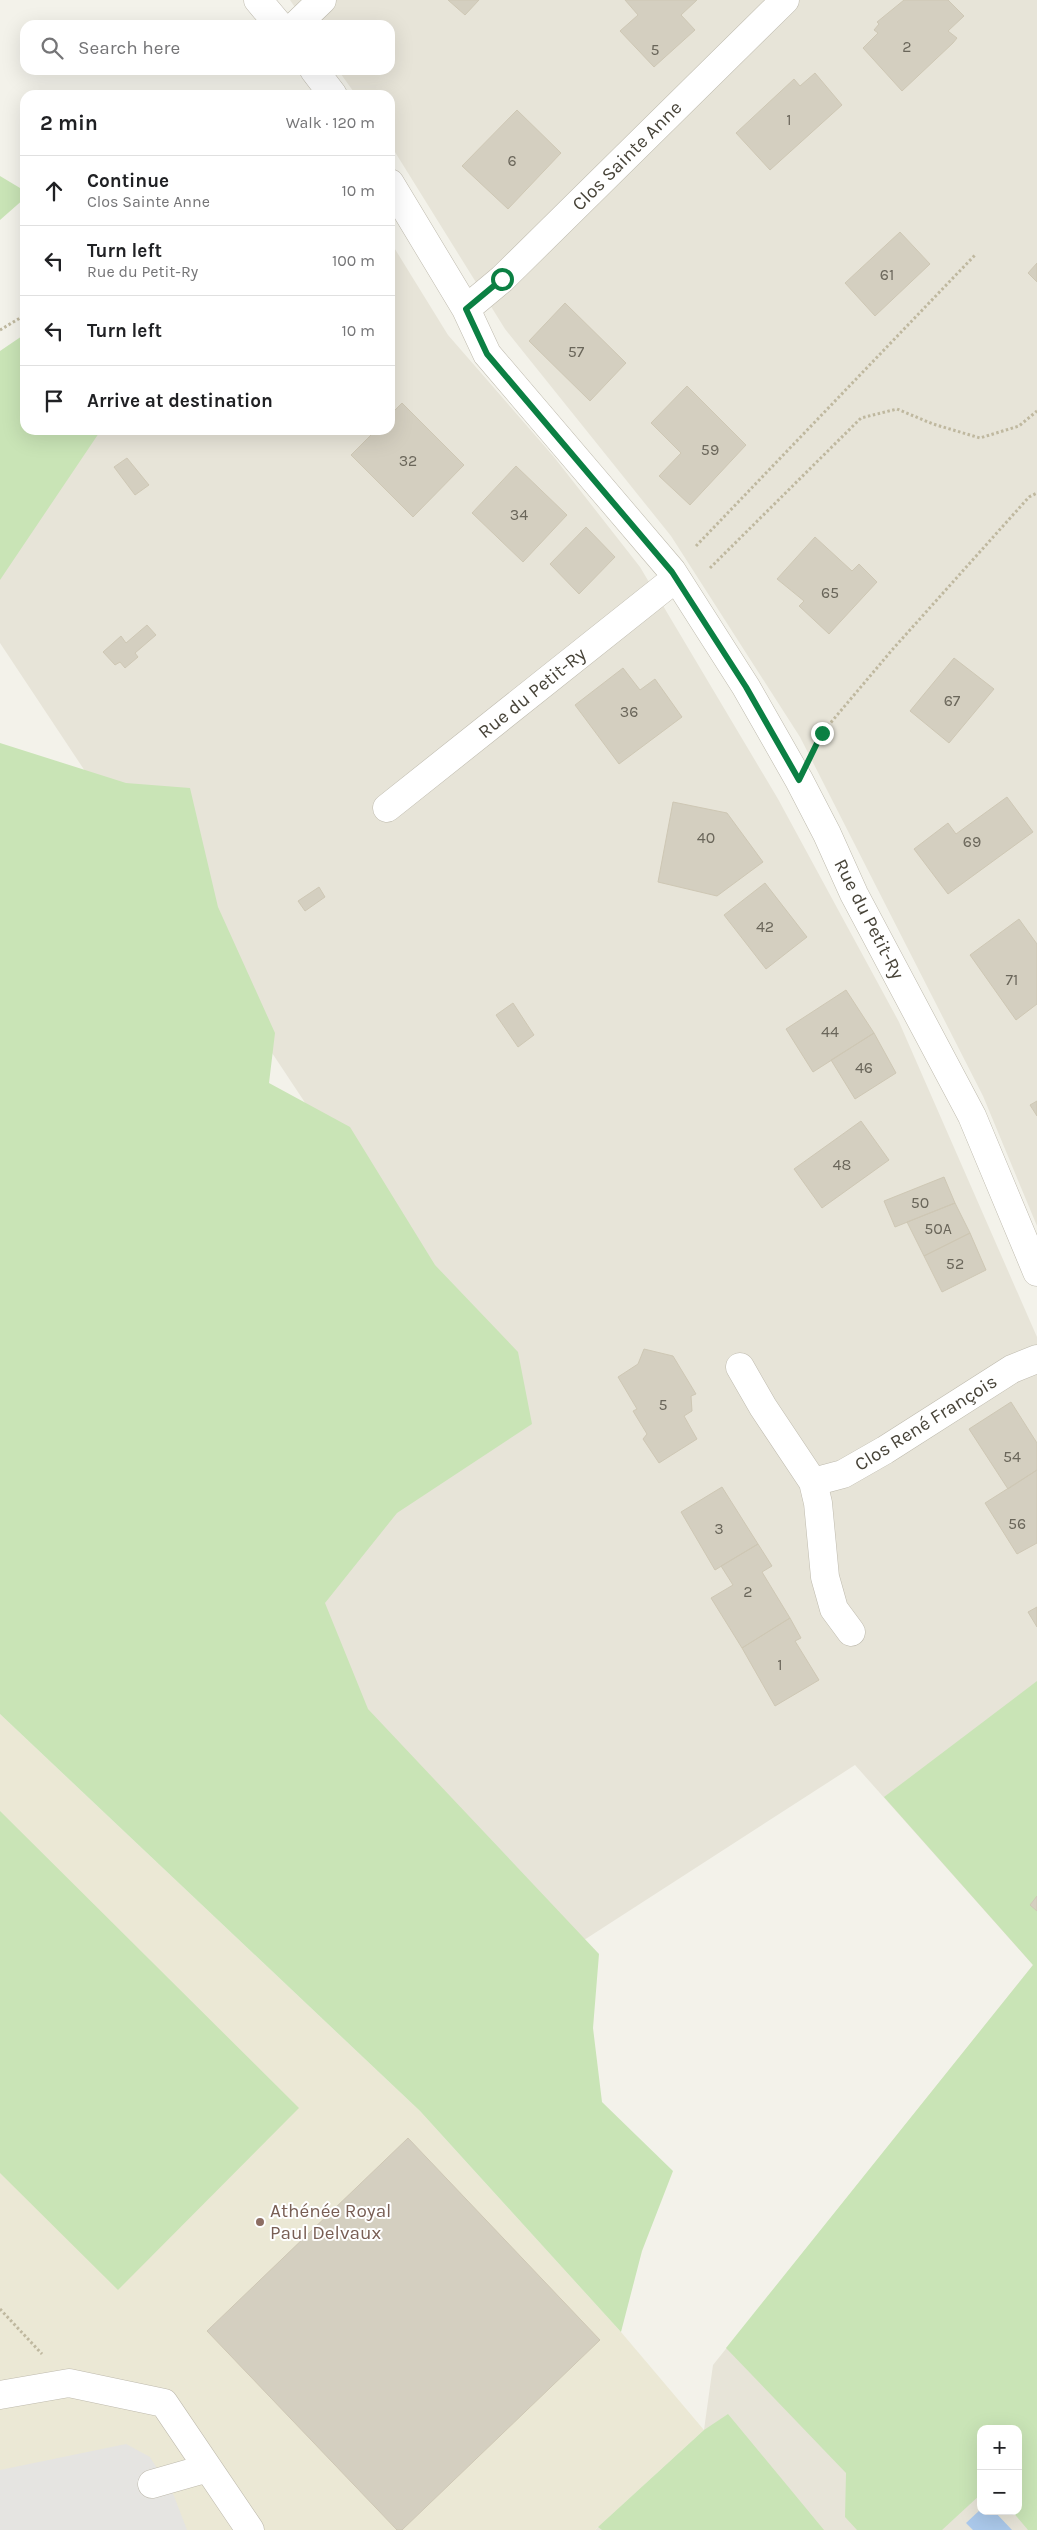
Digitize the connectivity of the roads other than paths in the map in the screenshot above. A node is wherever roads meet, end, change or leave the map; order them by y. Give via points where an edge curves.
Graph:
1 (258, 0) edge
2 (322, 0) edge
3 (785, 0) edge
4 (275, 20) edge
5 (301, 20) edge
6 (318, 75) edge
7 (330, 90) edge
8 (395, 191) edge
9 (466, 309) junction
10 (674, 575) junction
11 (387, 808) dead end
12 (1037, 1272) edge
13 (1037, 1359) edge
14 (740, 1367) dead end
15 (813, 1482) junction
16 (851, 1632) dead end
17 (0, 2395) edge
18 (208, 2468) junction
19 (152, 2484) dead end
20 (250, 2530) edge

1 - 4 street
2 - 5 street
3 - 9 street, Clos Sainte Anne via 502,279
6 - 7 street
8 - 9 street, Rue du Petit-Ry
9 - 10 street, Rue du Petit-Ry via 487,354
10 - 11 street, Rue du Petit-Ry
10 - 12 street, Rue du Petit-Ry via 746,687 799,780 854,894 972,1116
13 - 15 street, Clos René François via 1012,1369 843,1474
14 - 15 street
15 - 16 street via 834,1609
17 - 18 street via 69,2383 164,2403
18 - 19 street
18 - 20 street

